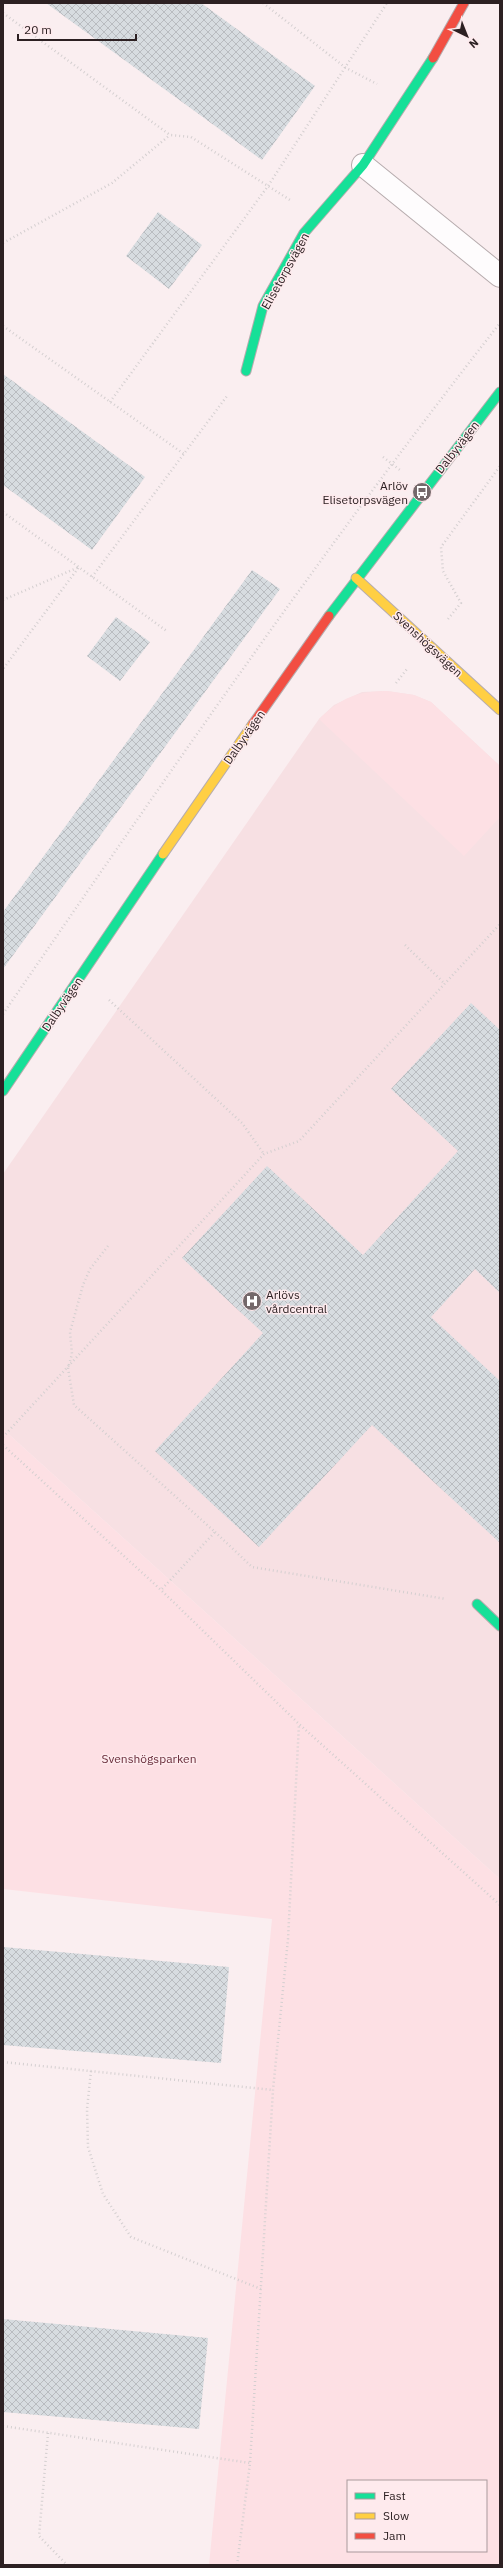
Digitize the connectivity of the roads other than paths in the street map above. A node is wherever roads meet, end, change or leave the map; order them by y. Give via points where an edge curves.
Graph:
1 (464, 3) edge
2 (363, 165) junction
3 (500, 276) edge
4 (246, 371) road end
5 (500, 392) edge
6 (356, 578) junction
7 (500, 710) edge
8 (3, 1091) edge
9 (477, 1604) road end
10 (500, 1626) edge

1 - 2 street, Elisetorpsvägen via 443,43
2 - 3 street
2 - 4 street, Elisetorpsvägen via 304,233 263,306
5 - 6 street, Dalbyvägen
6 - 7 street, Svenshögsvägen
6 - 8 street, Dalbyvägen via 178,831
9 - 10 street

